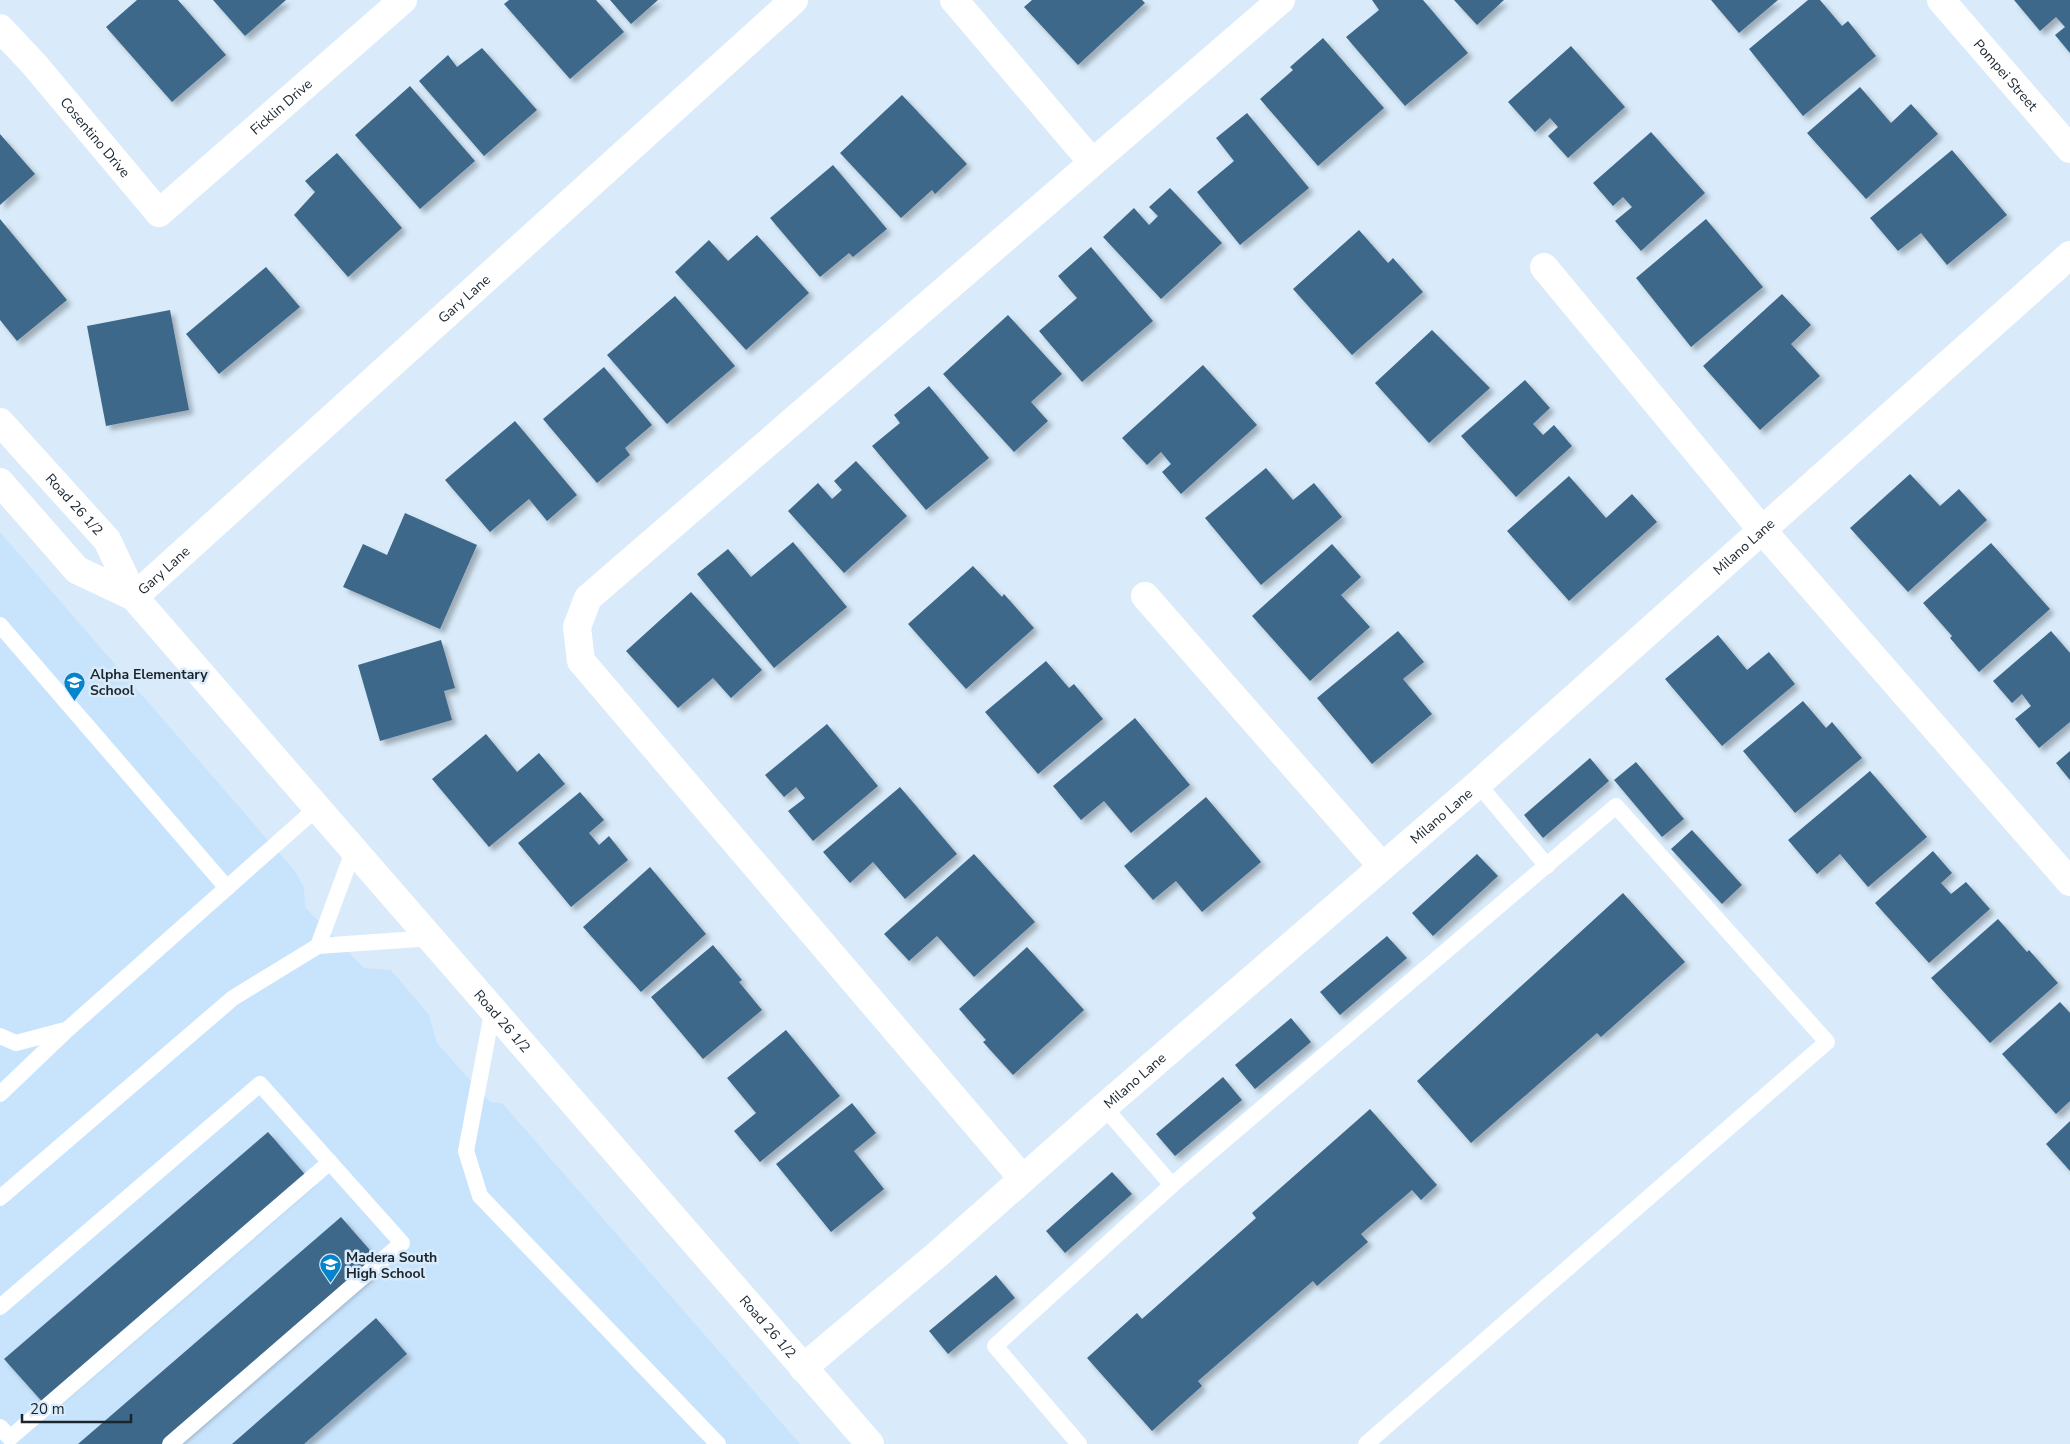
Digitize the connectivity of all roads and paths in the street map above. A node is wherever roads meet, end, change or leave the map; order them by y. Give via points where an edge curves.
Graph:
1 (403, 0) edge
2 (794, 0) edge
3 (954, 0) edge
4 (1281, 0) edge
5 (1941, 0) edge
6 (0, 28) edge
7 (2070, 149) edge
8 (1092, 162) junction
9 (159, 213) joint
10 (2070, 255) edge
11 (1544, 267) dead end
12 (0, 422) edge
13 (0, 482) edge
14 (1762, 530) junction
15 (1145, 596) dead end
16 (134, 597) junction
17 (0, 625) edge
18 (1478, 784) junction
19 (318, 807) junction
20 (354, 849) junction
21 (1382, 866) junction
22 (1548, 866) junction
23 (2070, 882) edge
24 (226, 888) junction
25 (432, 938) junction
26 (318, 946) junction
27 (493, 1008) junction
28 (68, 1029) junction
29 (0, 1036) edge
30 (0, 1094) edge
31 (1104, 1107) junction
32 (330, 1162) junction
33 (1023, 1179) junction
34 (1172, 1185) junction
35 (0, 1198) edge
36 (0, 1307) edge
37 (803, 1368) junction
38 (7, 1438) edge
39 (170, 1444) edge
40 (718, 1444) edge
41 (870, 1444) edge
42 (1079, 1444) edge
43 (1366, 1444) edge

1 - 9 street, Ficklin Drive
2 - 16 street, Gary Lane
3 - 8 street
4 - 8 street
5 - 7 street, Pompei Street
6 - 9 street, Cosentino Drive
8 - 33 street via 588,598 577,628 581,661
10 - 14 street, Milano Lane
11 - 14 street
12 - 16 street, Road 26 1/2 via 107,540
13 - 16 street, Road 26 1/2 via 77,570
14 - 18 street, Milano Lane
14 - 23 street
15 - 21 street
16 - 19 street, Road 26 1/2
17 - 24 lane
18 - 21 street, Milano Lane
18 - 22 lane
19 - 20 street, Road 26 1/2
19 - 24 lane
20 - 25 street, Road 26 1/2
20 - 26 lane
21 - 31 street, Milano Lane
22 - 34 lane
22 - 43 lane via 1616,806 1827,1042
24 - 28 lane
25 - 26 lane
25 - 27 street, Road 26 1/2
26 - 35 lane via 233,998
27 - 37 street, Road 26 1/2
27 - 40 lane via 466,1151 480,1196
28 - 29 lane via 16,1043
28 - 30 lane
31 - 33 street, Milano Lane
31 - 34 lane
32 - 36 lane via 260,1084
32 - 38 lane
32 - 39 lane via 402,1243
33 - 37 street, Milano Lane
34 - 42 lane via 995,1346
37 - 41 street, Road 26 1/2

